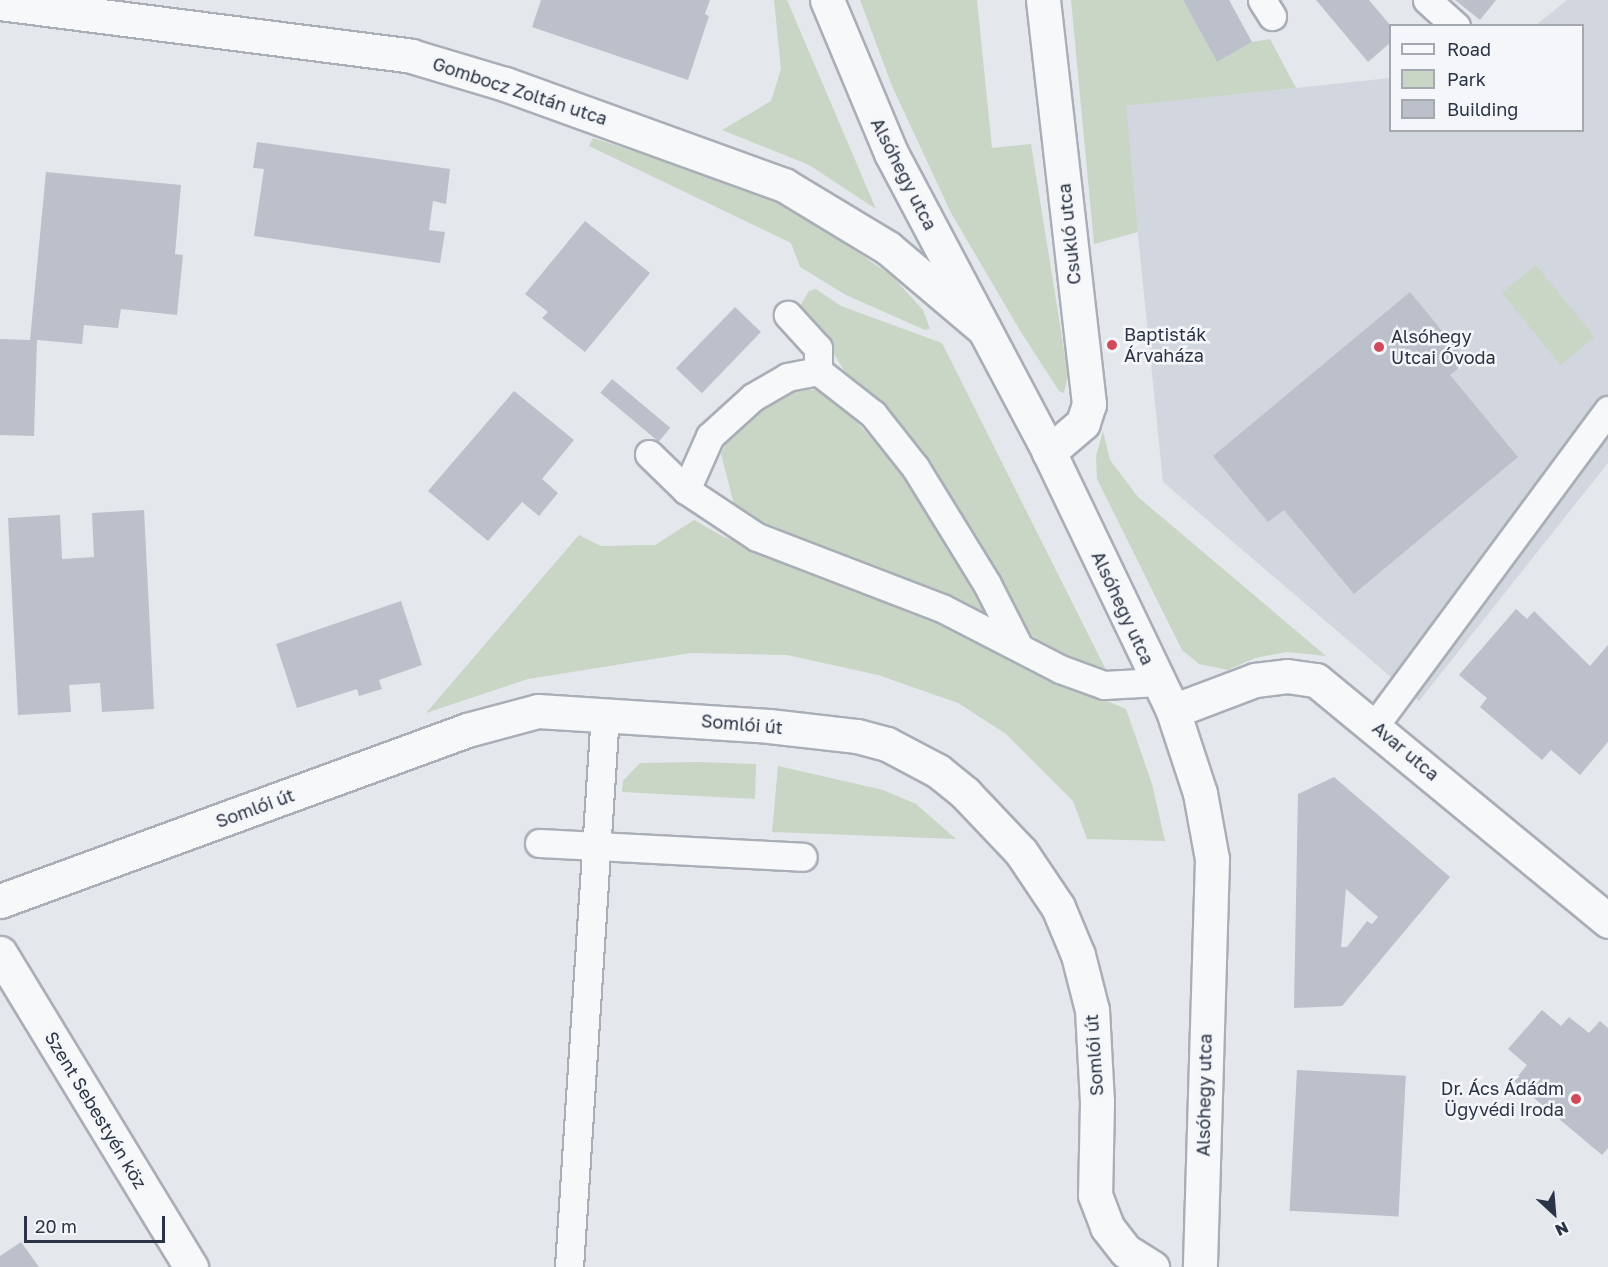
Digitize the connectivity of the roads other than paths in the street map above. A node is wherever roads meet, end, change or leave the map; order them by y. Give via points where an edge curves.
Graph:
1 (827, 0) edge
2 (1043, 0) edge
3 (1426, 0) edge
4 (0, 3) edge
5 (1454, 24) edge
6 (788, 315) dead end
7 (985, 330) junction
8 (818, 371) junction
9 (1608, 411) edge
10 (1049, 452) junction
11 (649, 454) dead end
12 (686, 490) junction
13 (1018, 645) junction
14 (1158, 682) junction
15 (1173, 711) junction
16 (605, 713) junction
17 (1375, 725) junction
18 (539, 843) dead end
19 (597, 845) junction
20 (803, 857) dead end
21 (0, 901) edge
22 (1608, 921) edge
23 (0, 953) edge
24 (191, 1267) edge
25 (569, 1267) edge
26 (1152, 1267) edge
27 (1200, 1267) edge

1 - 7 street, Alsóhegy utca via 891,153
2 - 10 street, Csukló utca via 1089,404 1083,423
3 - 5 lane
4 - 7 street, Gombocz Zoltán utca via 411,56 505,84 784,185 888,248
6 - 8 lane via 818,348
7 - 10 street, Alsóhegy utca
8 - 12 lane via 787,377 744,405 710,436
8 - 13 lane via 873,414 915,467 987,584
9 - 17 lane
10 - 14 street, Alsóhegy utca
11 - 12 lane
12 - 13 lane via 757,537 887,585
13 - 14 lane via 1060,669 1104,685
14 - 15 street, Alsóhegy utca
15 - 17 street, Avar utca via 1255,680 1306,677 1328,686
15 - 27 street, Alsóhegy utca via 1200,793 1212,859
16 - 19 lane
16 - 21 street, Somlói út via 538,711 485,724
16 - 26 street, Somlói út via 857,736 887,744 938,771 1008,835 1058,908 1080,960 1092,1010 1097,1102 1095,1195 1107,1227 1126,1251
17 - 22 street, Avar utca
18 - 19 lane
19 - 20 lane
19 - 25 lane
23 - 24 street, Szent Sebestyén köz

